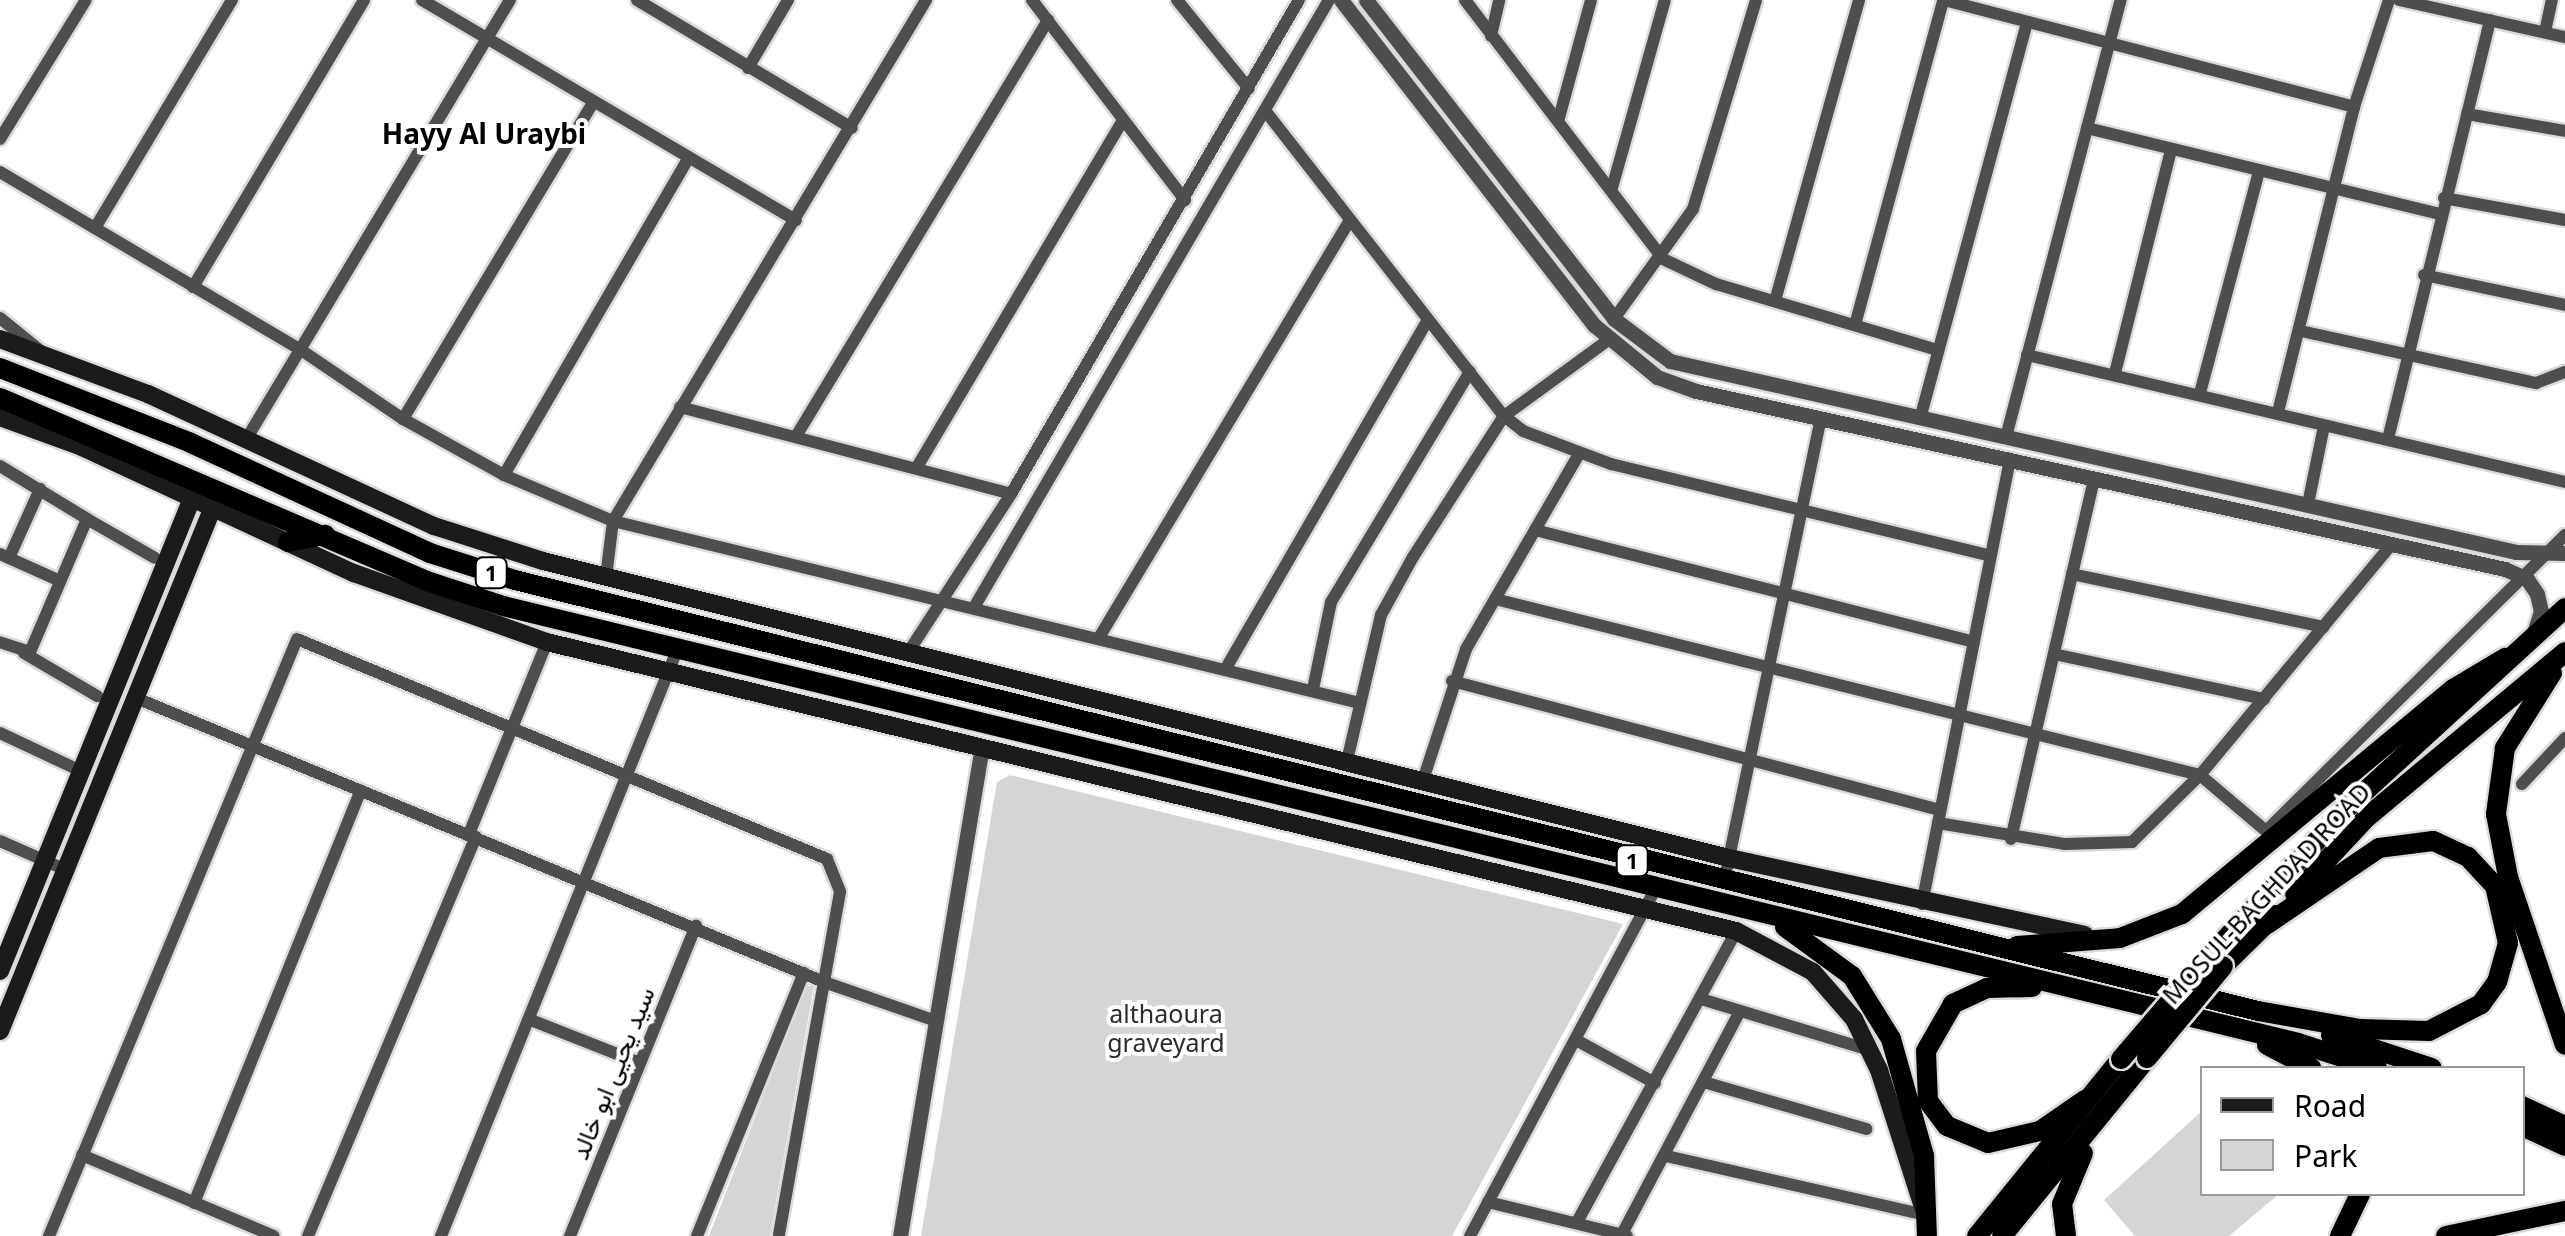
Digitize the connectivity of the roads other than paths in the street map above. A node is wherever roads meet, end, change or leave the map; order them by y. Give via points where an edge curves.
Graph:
1 (86, 0) edge
2 (232, 0) edge
3 (364, 0) edge
4 (422, 0) edge
5 (510, 0) edge
6 (788, 0) edge
7 (926, 0) edge
8 (1032, 0) edge
9 (1177, 0) edge
10 (1299, 0) edge
11 (1329, 0) edge
12 (1341, 0) edge
13 (1366, 0) edge
14 (1464, 0) edge
15 (1499, 0) edge
16 (1591, 0) edge
17 (1665, 0) edge
18 (1756, 0) edge
19 (1859, 0) edge
20 (1943, 0) edge
21 (2121, 0) edge
22 (2390, 0) edge
23 (2399, 0) edge
24 (2552, 0) edge
25 (646, 2) edge
26 (1048, 20) junction
27 (2490, 20) junction
28 (2028, 22) junction
29 (2545, 32) junction
30 (1491, 36) junction
31 (2565, 37) edge
32 (486, 39) junction
33 (2110, 43) junction
34 (1263, 64) junction
35 (748, 68) junction
36 (1284, 83) junction
37 (1248, 89) junction
38 (592, 104) junction
39 (2354, 107) junction
40 (1266, 113) junction
41 (2466, 114) junction
42 (1457, 118) junction
43 (1560, 118) junction
44 (1122, 122) junction
45 (852, 128) junction
46 (2087, 128) junction
47 (1442, 129) junction
48 (2565, 131) edge
49 (0, 139) edge
50 (2171, 150) junction
51 (688, 159) junction
52 (0, 172) edge
53 (2259, 172) junction
54 (1612, 188) junction
55 (2332, 190) junction
56 (2444, 198) junction
57 (1185, 200) junction
58 (2440, 214) junction
59 (1174, 218) junction
60 (796, 220) junction
61 (1350, 220) junction
62 (2565, 220) edge
63 (95, 228) junction
64 (1197, 232) junction
65 (1663, 259) junction
66 (2424, 275) junction
67 (194, 287) junction
68 (1775, 300) junction
69 (2565, 305) edge
70 (0, 318) edge
71 (1614, 319) junction
72 (1428, 320) junction
73 (1855, 324) junction
74 (2301, 331) junction
75 (0, 340) edge
76 (1607, 342) junction
77 (301, 350) junction
78 (1937, 350) junction
79 (42, 352) junction
80 (2407, 353) junction
81 (2027, 355) junction
82 (0, 368) edge
83 (1470, 372) junction
84 (2565, 372) edge
85 (2115, 373) junction
86 (2200, 393) junction
87 (1814, 396) junction
88 (0, 398) edge
89 (680, 407) junction
90 (1781, 409) junction
91 (2278, 412) junction
92 (1504, 416) junction
93 (0, 417) edge
94 (1821, 418) junction
95 (403, 419) junction
96 (1920, 419) junction
97 (2324, 426) junction
98 (798, 433) junction
99 (248, 438) junction
100 (2006, 438) junction
101 (2388, 439) junction
102 (2074, 452) junction
103 (1580, 454) junction
104 (2010, 459) junction
105 (0, 466) edge
106 (2046, 466) junction
107 (917, 467) junction
108 (317, 475) junction
109 (504, 475) junction
110 (2094, 479) junction
111 (2565, 482) edge
112 (40, 489) junction
113 (1011, 494) junction
114 (308, 495) junction
115 (193, 496) junction
116 (2308, 504) junction
117 (213, 507) junction
118 (1802, 510) junction
119 (87, 518) junction
120 (613, 521) junction
121 (1535, 530) junction
122 (325, 535) junction
123 (2565, 535) edge
124 (288, 542) junction
125 (2391, 545) junction
126 (2565, 554) edge
127 (2540, 555) junction
128 (4, 556) edge
129 (1990, 556) junction
130 (155, 558) dead end
131 (2072, 574) junction
132 (2519, 574) junction
133 (606, 577) junction
134 (514, 580) junction
135 (60, 581) junction
136 (1784, 594) junction
137 (946, 597) junction
138 (1495, 599) junction
139 (976, 604) junction
140 (503, 606) junction
141 (2565, 608) edge
142 (2323, 627) junction
143 (1100, 636) junction
144 (2532, 637) junction
145 (0, 642) edge
146 (547, 642) junction
147 (1974, 642) junction
148 (911, 648) junction
149 (24, 653) junction
150 (2054, 654) junction
151 (2565, 654) edge
152 (2505, 658) junction
153 (672, 662) junction
154 (1226, 668) junction
155 (1769, 668) junction
156 (1452, 681) junction
157 (1313, 690) junction
158 (97, 696) dead end
159 (136, 698) junction
160 (2264, 698) junction
161 (1356, 702) junction
162 (1007, 703) junction
163 (1959, 715) junction
164 (509, 727) junction
165 (1000, 729) junction
166 (0, 733) edge
167 (2035, 734) junction
168 (2565, 738) edge
169 (252, 746) junction
170 (982, 748) junction
171 (1347, 760) junction
172 (1749, 760) junction
173 (84, 772) junction
174 (633, 774) junction
175 (2200, 776) junction
176 (1423, 780) junction
177 (2522, 784) dead end
178 (361, 790) junction
179 (1939, 816) junction
180 (1375, 823) junction
181 (472, 835) junction
182 (2010, 839) junction
183 (0, 840) edge
184 (1371, 845) junction
185 (1729, 858) junction
186 (55, 866) junction
187 (588, 882) junction
188 (1724, 882) junction
189 (1656, 887) junction
190 (1922, 904) junction
191 (1742, 908) junction
192 (1648, 910) junction
193 (2267, 924) junction
194 (696, 926) junction
195 (1736, 931) junction
196 (2120, 938) junction
197 (1985, 944) junction
198 (2214, 964) junction
199 (0, 972) edge
200 (804, 973) junction
201 (824, 982) junction
202 (2092, 994) junction
203 (1701, 999) junction
204 (1740, 1011) junction
205 (2258, 1011) junction
206 (530, 1020) junction
207 (936, 1021) junction
208 (2210, 1022) junction
209 (0, 1031) edge
210 (1576, 1040) junction
211 (2565, 1045) edge
212 (1870, 1050) junction
213 (640, 1063) junction
214 (2307, 1066) edge
215 (2371, 1066) edge
216 (2426, 1066) edge
217 (1655, 1083) junction
218 (1707, 1083) junction
219 (2119, 1093) junction
220 (2086, 1100) junction
221 (2525, 1107) edge
222 (2565, 1126) edge
223 (2525, 1127) edge
224 (1866, 1129) dead end
225 (2565, 1146) edge
226 (82, 1155) junction
227 (1666, 1156) junction
228 (2359, 1196) edge
229 (1488, 1202) junction
230 (194, 1203) junction
231 (2565, 1211) edge
232 (1578, 1222) junction
233 (1928, 1225) edge
234 (1624, 1235) edge
235 (50, 1236) edge
236 (274, 1236) edge
237 (308, 1236) edge
238 (441, 1236) edge
239 (570, 1236) edge
240 (697, 1236) edge
241 (779, 1236) edge
242 (900, 1236) edge
243 (1470, 1236) edge
244 (1976, 1236) edge
245 (2002, 1236) edge
246 (2066, 1236) edge
247 (2340, 1236) edge
248 (2446, 1236) edge

1 - 49 street
2 - 63 street
3 - 67 street
4 - 32 street
5 - 32 street
6 - 35 street
7 - 45 street
8 - 26 street
9 - 37 street
10 - 34 street
11 - 36 street
12 - 47 street
13 - 42 street
14 - 30 street
15 - 30 street
16 - 43 street
17 - 54 street
18 - 65 street via 1706,177
19 - 68 street
20 - 28 street
20 - 73 street
21 - 33 street
22 - 39 street
23 - 27 street
24 - 29 street
25 - 35 street
26 - 44 street
26 - 98 street
27 - 29 street
27 - 41 street
28 - 33 street
28 - 78 street
29 - 31 street
30 - 43 street
32 - 38 street
32 - 77 street
33 - 39 street
33 - 46 street
34 - 36 street
34 - 37 street
35 - 45 street
36 - 40 street
37 - 57 street
38 - 51 street
38 - 95 street
39 - 55 street
40 - 61 street
40 - 64 street
41 - 48 street
41 - 56 street
42 - 47 street
42 - 71 street
43 - 54 street
44 - 57 street
44 - 107 street
45 - 60 street
46 - 50 street
46 - 81 street
47 - 76 street
50 - 53 street
50 - 85 street
51 - 60 street
51 - 109 street
52 - 63 street
53 - 55 street
53 - 86 street
54 - 65 street
55 - 58 street
55 - 74 street
56 - 58 street
56 - 62 street
57 - 59 street
58 - 66 street
59 - 64 street
59 - 113 street
60 - 89 street
61 - 72 street
61 - 143 street
63 - 67 street
64 - 139 street
65 - 68 street via 1716,284
65 - 71 street
66 - 69 street
66 - 80 street
67 - 77 street
68 - 73 street
70 - 79 street
71 - 87 street via 1686,367
72 - 83 street
72 - 154 street
73 - 78 street
74 - 80 street
74 - 91 street
75 - 79 main road
76 - 90 street via 1676,385
76 - 92 street
77 - 95 street
77 - 99 street
78 - 96 street
79 - 99 main road
80 - 84 street via 2536,383
80 - 101 street
81 - 85 street
81 - 100 street
82 - 114 highway, 1
83 - 92 street
83 - 157 street via 1331,602
85 - 86 street
86 - 91 street
87 - 90 street via 1783,395
87 - 96 street
88 - 122 highway, 1
89 - 98 street
89 - 120 street
90 - 94 street
91 - 97 street
92 - 103 street
92 - 161 street via 1381,615
93 - 115 main road
94 - 104 street
94 - 118 street
95 - 109 street
96 - 100 street
97 - 101 street
97 - 116 street
98 - 107 street
99 - 108 main road
100 - 102 street
101 - 111 street
102 - 106 street via 2074,466
102 - 116 street
103 - 118 street
103 - 121 street
104 - 106 street
104 - 129 street
105 - 112 street
106 - 110 street
107 - 113 street
108 - 114 highway
108 - 133 main road via 434,526
109 - 120 street
110 - 125 street
110 - 131 street
112 - 119 street
112 - 128 street
113 - 137 street
114 - 134 highway, 1 via 430,553
115 - 117 main road
115 - 173 main road
116 - 127 street
117 - 124 main road
117 - 159 main road
118 - 129 street
118 - 136 street
119 - 130 street
119 - 135 street
120 - 133 street
120 - 137 street
121 - 136 street
121 - 138 street
122 - 124 highway
122 - 140 highway, 1
123 - 127 street
124 - 146 main road via 371,580
125 - 132 street
125 - 142 street
126 - 127 street
127 - 132 street
128 - 135 street
129 - 147 street
131 - 142 street
131 - 150 street
132 - 144 street via 2540,602
132 - 175 street via 2266,831
133 - 148 main road
134 - 140 highway
134 - 162 highway, 1
135 - 149 street
136 - 147 street
136 - 155 street
137 - 139 street
137 - 148 street
138 - 155 street
138 - 156 street
139 - 143 street
140 - 153 highway, 1
141 - 144 highway
142 - 160 street
143 - 154 street
144 - 152 highway
145 - 149 street
146 - 153 main road
146 - 164 street
147 - 163 street
148 - 171 main road
149 - 158 street
150 - 160 street
150 - 167 street
151 - 193 highway, MOSUL-BAGHDAD ROAD via 2366,818
151 - 211 highway via 2512,730 2496,814 2508,877
152 - 196 highway via 2454,689 2201,901
152 - 198 highway via 2349,806
153 - 165 highway, 1
153 - 170 main road
153 - 174 street
154 - 157 street
155 - 163 street
155 - 172 street
156 - 172 street
156 - 176 street
157 - 161 street
159 - 169 street
159 - 186 main road
160 - 175 street
161 - 171 street
162 - 165 highway
162 - 188 highway, 1
163 - 167 street
163 - 179 street
164 - 169 street via 296,639
164 - 174 street
164 - 181 street
165 - 180 highway, 1
166 - 173 street
167 - 175 street
167 - 182 street
168 - 177 street
169 - 178 street
169 - 226 street
170 - 184 main road
170 - 207 street
171 - 176 main road
172 - 179 street
172 - 185 street
173 - 186 main road
174 - 187 street
174 - 201 street via 827,859 840,892
175 - 182 street via 2132,842
176 - 185 main road
178 - 181 street
178 - 230 street
179 - 182 street
179 - 190 street
180 - 184 highway
180 - 189 highway, 1
181 - 187 street
181 - 237 street
183 - 186 street
184 - 192 main road
185 - 188 street
185 - 190 main road
186 - 199 main road
186 - 209 main road
187 - 194 street
187 - 206 street
188 - 197 highway, 1
189 - 191 highway, 1
189 - 192 street
190 - 196 main road
191 - 202 highway
191 - 233 highway via 1834,958 1880,1015 1916,1121
192 - 195 main road
192 - 210 street
193 - 198 highway, MOSUL-BAGHDAD ROAD
193 - 205 highway via 2364,856 2421,840 2458,850 2488,876 2501,899 2508,943 2497,982 2481,1004 2429,1031 2360,1029
194 - 200 street
194 - 213 street, سيد يحيى ابو خالد
195 - 203 street
195 - 212 main road via 1813,972 1854,1018
196 - 197 highway
197 - 205 highway, 1
198 - 219 highway, MOSUL-BAGHDAD ROAD, bridge
198 - 220 highway, bridge
200 - 201 street
200 - 240 street
201 - 207 street
201 - 241 street
202 - 208 highway
202 - 220 highway via 2011,986 1967,994 1933,1032 1923,1068 1937,1116 1974,1140 2040,1131
203 - 204 street
203 - 217 street
204 - 212 street
204 - 218 street
205 - 216 highway
206 - 213 street
206 - 238 street
207 - 242 street
208 - 214 highway
208 - 215 highway
210 - 217 street
210 - 229 street
212 - 233 main road
213 - 239 street, سيد يحيى ابو خالد
217 - 232 street
218 - 224 street
218 - 227 street
219 - 245 highway
219 - 246 highway via 2068,1178 2062,1204
220 - 244 highway
221 - 222 highway
223 - 225 highway
226 - 230 street
226 - 235 street
227 - 233 street
227 - 234 street
228 - 247 highway
229 - 232 street
229 - 243 street
230 - 236 street
231 - 248 highway
232 - 234 street

